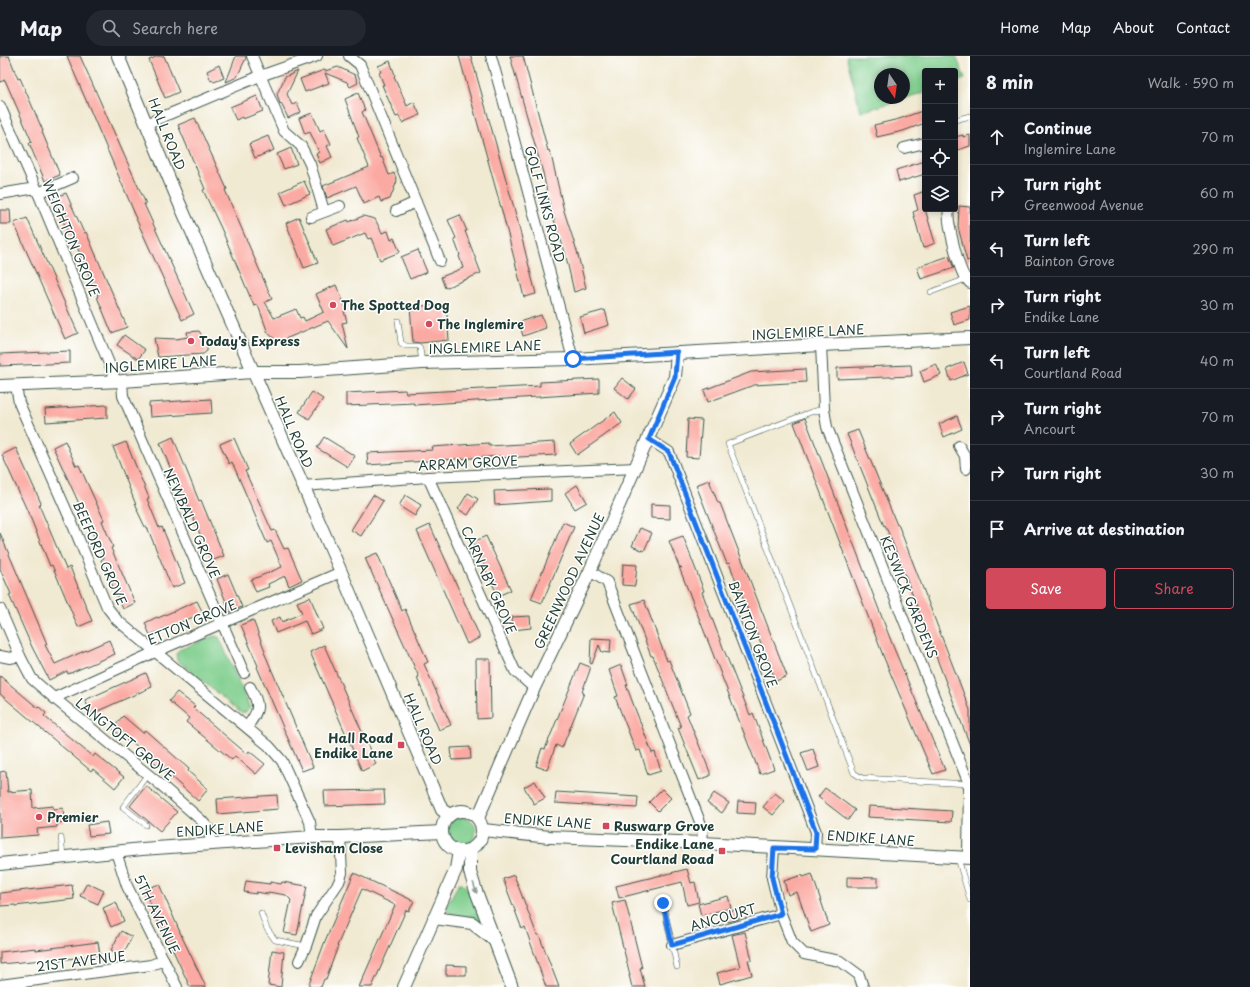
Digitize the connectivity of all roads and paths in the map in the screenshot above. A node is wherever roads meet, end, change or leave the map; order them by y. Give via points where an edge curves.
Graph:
1 (118, 56) edge
2 (252, 56) edge
3 (317, 56) edge
4 (349, 56) edge
5 (491, 56) edge
6 (260, 76) junction
7 (0, 106) edge
8 (970, 116) edge
9 (958, 119) edge
10 (148, 124) junction
11 (922, 144) edge
12 (904, 148) dead end
13 (74, 178) dead end
14 (37, 191) junction
15 (0, 194) edge
16 (416, 202) junction
17 (340, 206) dead end
18 (324, 211) junction
19 (396, 211) dead end
20 (948, 212) edge
21 (311, 216) dead end
22 (440, 261) dead end
23 (968, 281) edge
24 (931, 292) dead end
25 (398, 321) dead end
26 (970, 338) edge
27 (821, 345) junction
28 (677, 352) junction
29 (573, 359) junction
30 (422, 363) junction
31 (253, 372) junction
32 (119, 381) junction
33 (0, 386) edge
34 (16, 386) junction
35 (824, 409) junction
36 (649, 439) junction
37 (959, 446) dead end
38 (967, 455) edge
39 (636, 468) junction
40 (966, 469) dead end
41 (428, 477) junction
42 (302, 486) junction
43 (590, 571) junction
44 (341, 572) junction
45 (0, 609) edge
46 (222, 623) junction
47 (155, 652) junction
48 (0, 656) edge
49 (20, 656) junction
50 (244, 673) dead end
51 (250, 687) dead end
52 (534, 688) junction
53 (54, 698) junction
54 (247, 727) junction
55 (148, 774) junction
56 (969, 784) junction
57 (450, 815) junction
58 (481, 824) junction
59 (146, 825) dead end
60 (442, 832) junction
61 (312, 836) junction
62 (62, 837) dead end
63 (340, 837) junction
64 (703, 843) junction
65 (211, 844) junction
66 (774, 848) junction
67 (815, 849) junction
68 (464, 851) junction
69 (116, 852) junction
70 (63, 857) junction
71 (966, 858) edge
72 (0, 864) edge
73 (970, 900) edge
74 (663, 903) dead end
75 (261, 913) dead end
76 (781, 914) junction
77 (434, 918) junction
78 (494, 940) junction
79 (672, 945) junction
80 (306, 946) junction
81 (164, 960) junction
82 (299, 961) dead end
83 (677, 967) dead end
84 (0, 985) edge
85 (177, 987) edge
86 (404, 987) edge
87 (512, 987) edge
88 (863, 987) edge

1 - 10 street, HALL ROAD
2 - 6 street
3 - 6 street
4 - 16 street via 360,65
5 - 29 street, GOLF LINKS ROAD
6 - 10 street
6 - 18 street via 284,131 301,146 310,164
7 - 14 street, WEIGHTON GROVE
8 - 9 lane
10 - 31 street, HALL ROAD
11 - 12 street
13 - 14 street
14 - 15 street
14 - 32 street, WEIGHTON GROVE
16 - 19 street
16 - 22 street
17 - 18 street
18 - 21 street
20 - 23 street via 951,232 964,276
23 - 24 lane
25 - 30 lane via 401,343 403,346 420,348
26 - 27 street, INGLEMIRE LANE
27 - 28 street, INGLEMIRE LANE
27 - 35 street, KESWICK GARDENS
28 - 29 street, INGLEMIRE LANE
28 - 36 street, GREENWOOD AVENUE via 675,377
29 - 30 street, INGLEMIRE LANE
30 - 31 street, INGLEMIRE LANE via 300,372
31 - 32 street, INGLEMIRE LANE
31 - 42 street, HALL ROAD
32 - 34 street, INGLEMIRE LANE
32 - 46 street, NEWBALD GROVE via 123,396
33 - 34 street, INGLEMIRE LANE
34 - 47 street, BEEFORD GROVE via 19,404 107,607 117,620
35 - 56 street, KESWICK GARDENS via 827,427
35 - 56 lane via 728,444 854,774 862,778
36 - 39 street, GREENWOOD AVENUE
36 - 67 street, BAINTON GROVE via 669,452 816,832
37 - 38 street
38 - 40 street
39 - 41 street, ARRAM GROVE
39 - 43 street, GREENWOOD AVENUE
41 - 42 street, ARRAM GROVE
41 - 52 street, CARNABY GROVE via 515,671
42 - 44 street, HALL ROAD
43 - 52 street, GREENWOOD AVENUE
43 - 64 street via 607,582 702,827
44 - 46 street, ETTON GROVE
44 - 57 street, HALL ROAD via 442,810
45 - 49 street, LANGTOFT GROVE
46 - 47 street, ETTON GROVE
46 - 50 street, NEWBALD GROVE
47 - 53 street, ETTON GROVE
47 - 54 street, BEEFORD GROVE
48 - 49 street
49 - 53 street, LANGTOFT GROVE via 32,679
51 - 54 street via 258,708
52 - 58 street, GREENWOOD AVENUE
53 - 55 street, LANGTOFT GROVE
54 - 61 street via 270,746 282,761 310,822
55 - 59 lane via 123,807
55 - 65 street, LANGTOFT GROVE via 201,820 209,829
56 - 71 street, KESWICK GARDENS
57 - 58 street via 459,811 469,812
57 - 60 street via 445,820
58 - 64 street, ENDIKE LANE via 550,837
58 - 68 street via 482,838 477,846
60 - 63 street, ENDIKE LANE
60 - 68 street via 444,841 450,848
61 - 63 street, ENDIKE LANE
61 - 65 street, ENDIKE LANE
62 - 70 lane
63 - 80 street via 342,873 316,916
64 - 66 street, ENDIKE LANE
65 - 69 street, ENDIKE LANE
66 - 67 street, ENDIKE LANE
66 - 76 street via 772,878
67 - 71 street, ENDIKE LANE
68 - 77 street
68 -> 78 street
69 - 70 street, ENDIKE LANE
69 - 81 street, 5TH AVENUE via 127,886
70 - 72 street, ENDIKE LANE
71 - 73 lane
74 - 79 lane
75 - 80 lane via 266,929 275,940
76 - 79 street, ANCOURT
76 - 88 street via 792,942 804,954 840,961 859,975
77 - 78 street via 472,923
77 - 86 street
78 - 87 street
79 - 83 lane
80 - 82 street
81 - 84 street, 21ST AVENUE via 151,965
81 - 85 street, 5TH AVENUE

